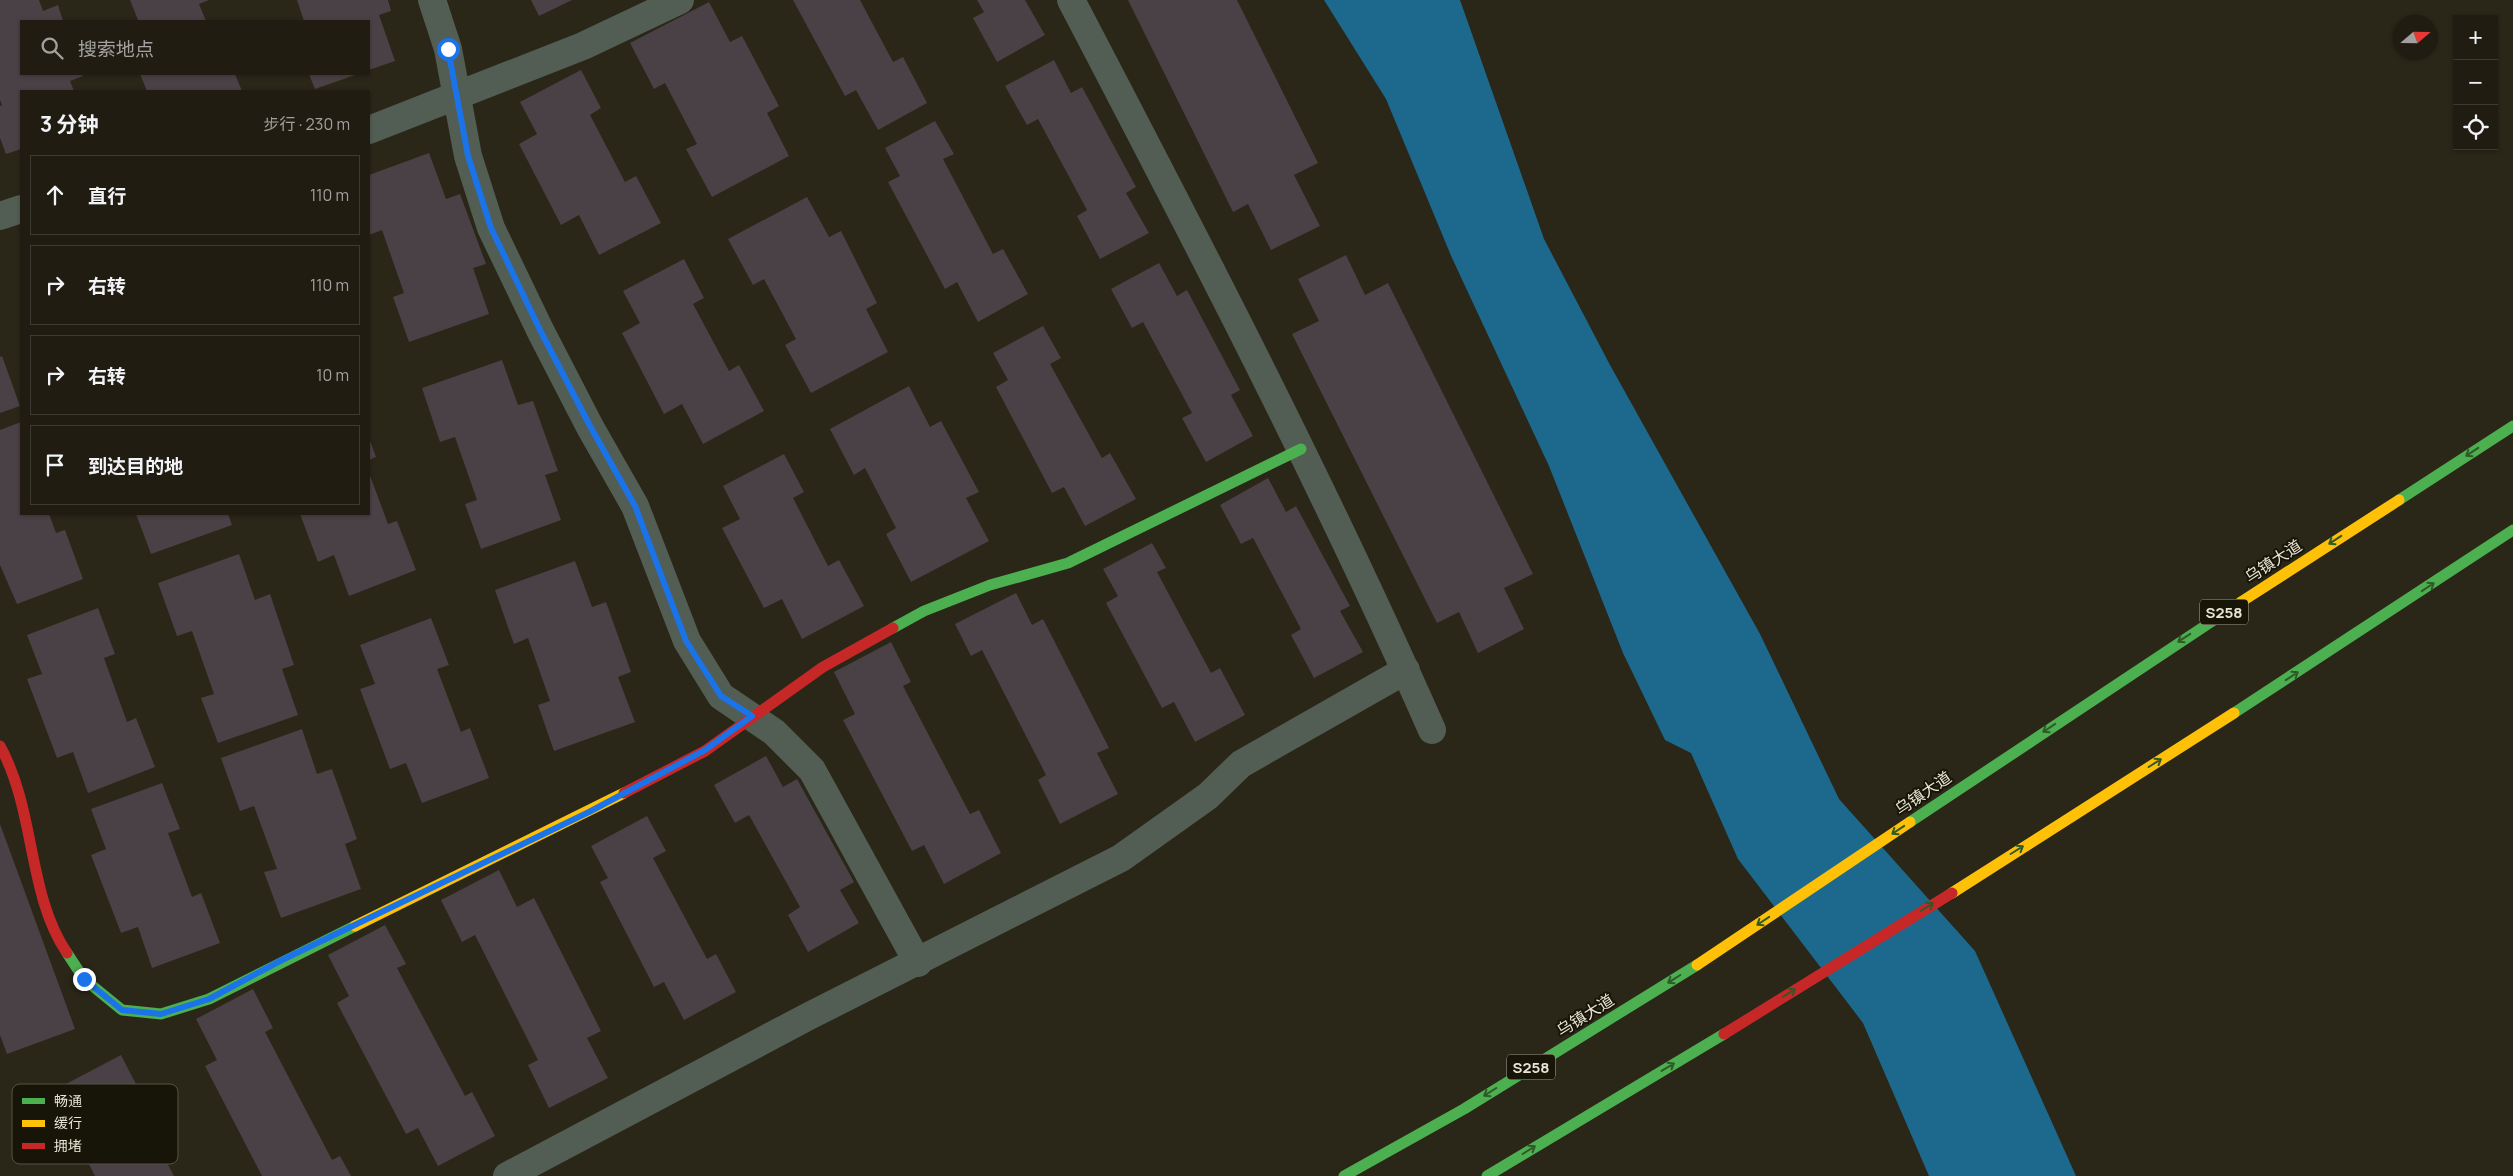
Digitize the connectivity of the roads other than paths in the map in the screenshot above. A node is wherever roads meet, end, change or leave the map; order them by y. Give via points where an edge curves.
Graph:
1 (432, 0) edge
2 (680, 0) edge
3 (1072, 0) edge
4 (456, 96) junction
5 (370, 130) edge
6 (20, 208) edge
7 (0, 216) edge
8 (2513, 426) edge
9 (1301, 449) junction
10 (2513, 530) edge
11 (1406, 670) junction
12 (752, 716) junction
13 (1432, 730) dead end
14 (0, 746) edge
15 (918, 963) junction
16 (508, 1176) edge
17 (1344, 1176) edge
18 (1488, 1176) edge

1 - 4 street via 448,49
2 - 4 street via 583,46
3 - 9 street
4 - 5 street
4 - 12 street via 468,156 491,228 545,341 635,506 686,641 721,696
6 - 7 street
8 -> 17 main road, 乌镇大道 / S258 via 2143,665 1715,954 1464,1108
9 - 11 street via 1357,561
9 - 12 main road via 1068,563 990,585 924,611 823,667
18 -> 10 main road via 1976,876 2343,643
11 - 13 street
11 - 15 street via 1241,764 1208,796 1120,858
12 - 14 main road via 705,750 589,812 282,960 209,999 161,1014 122,1010 84,979 56,937 41,891 28,823 10,764
12 - 15 street via 774,732 812,770
15 - 16 street via 811,1015

